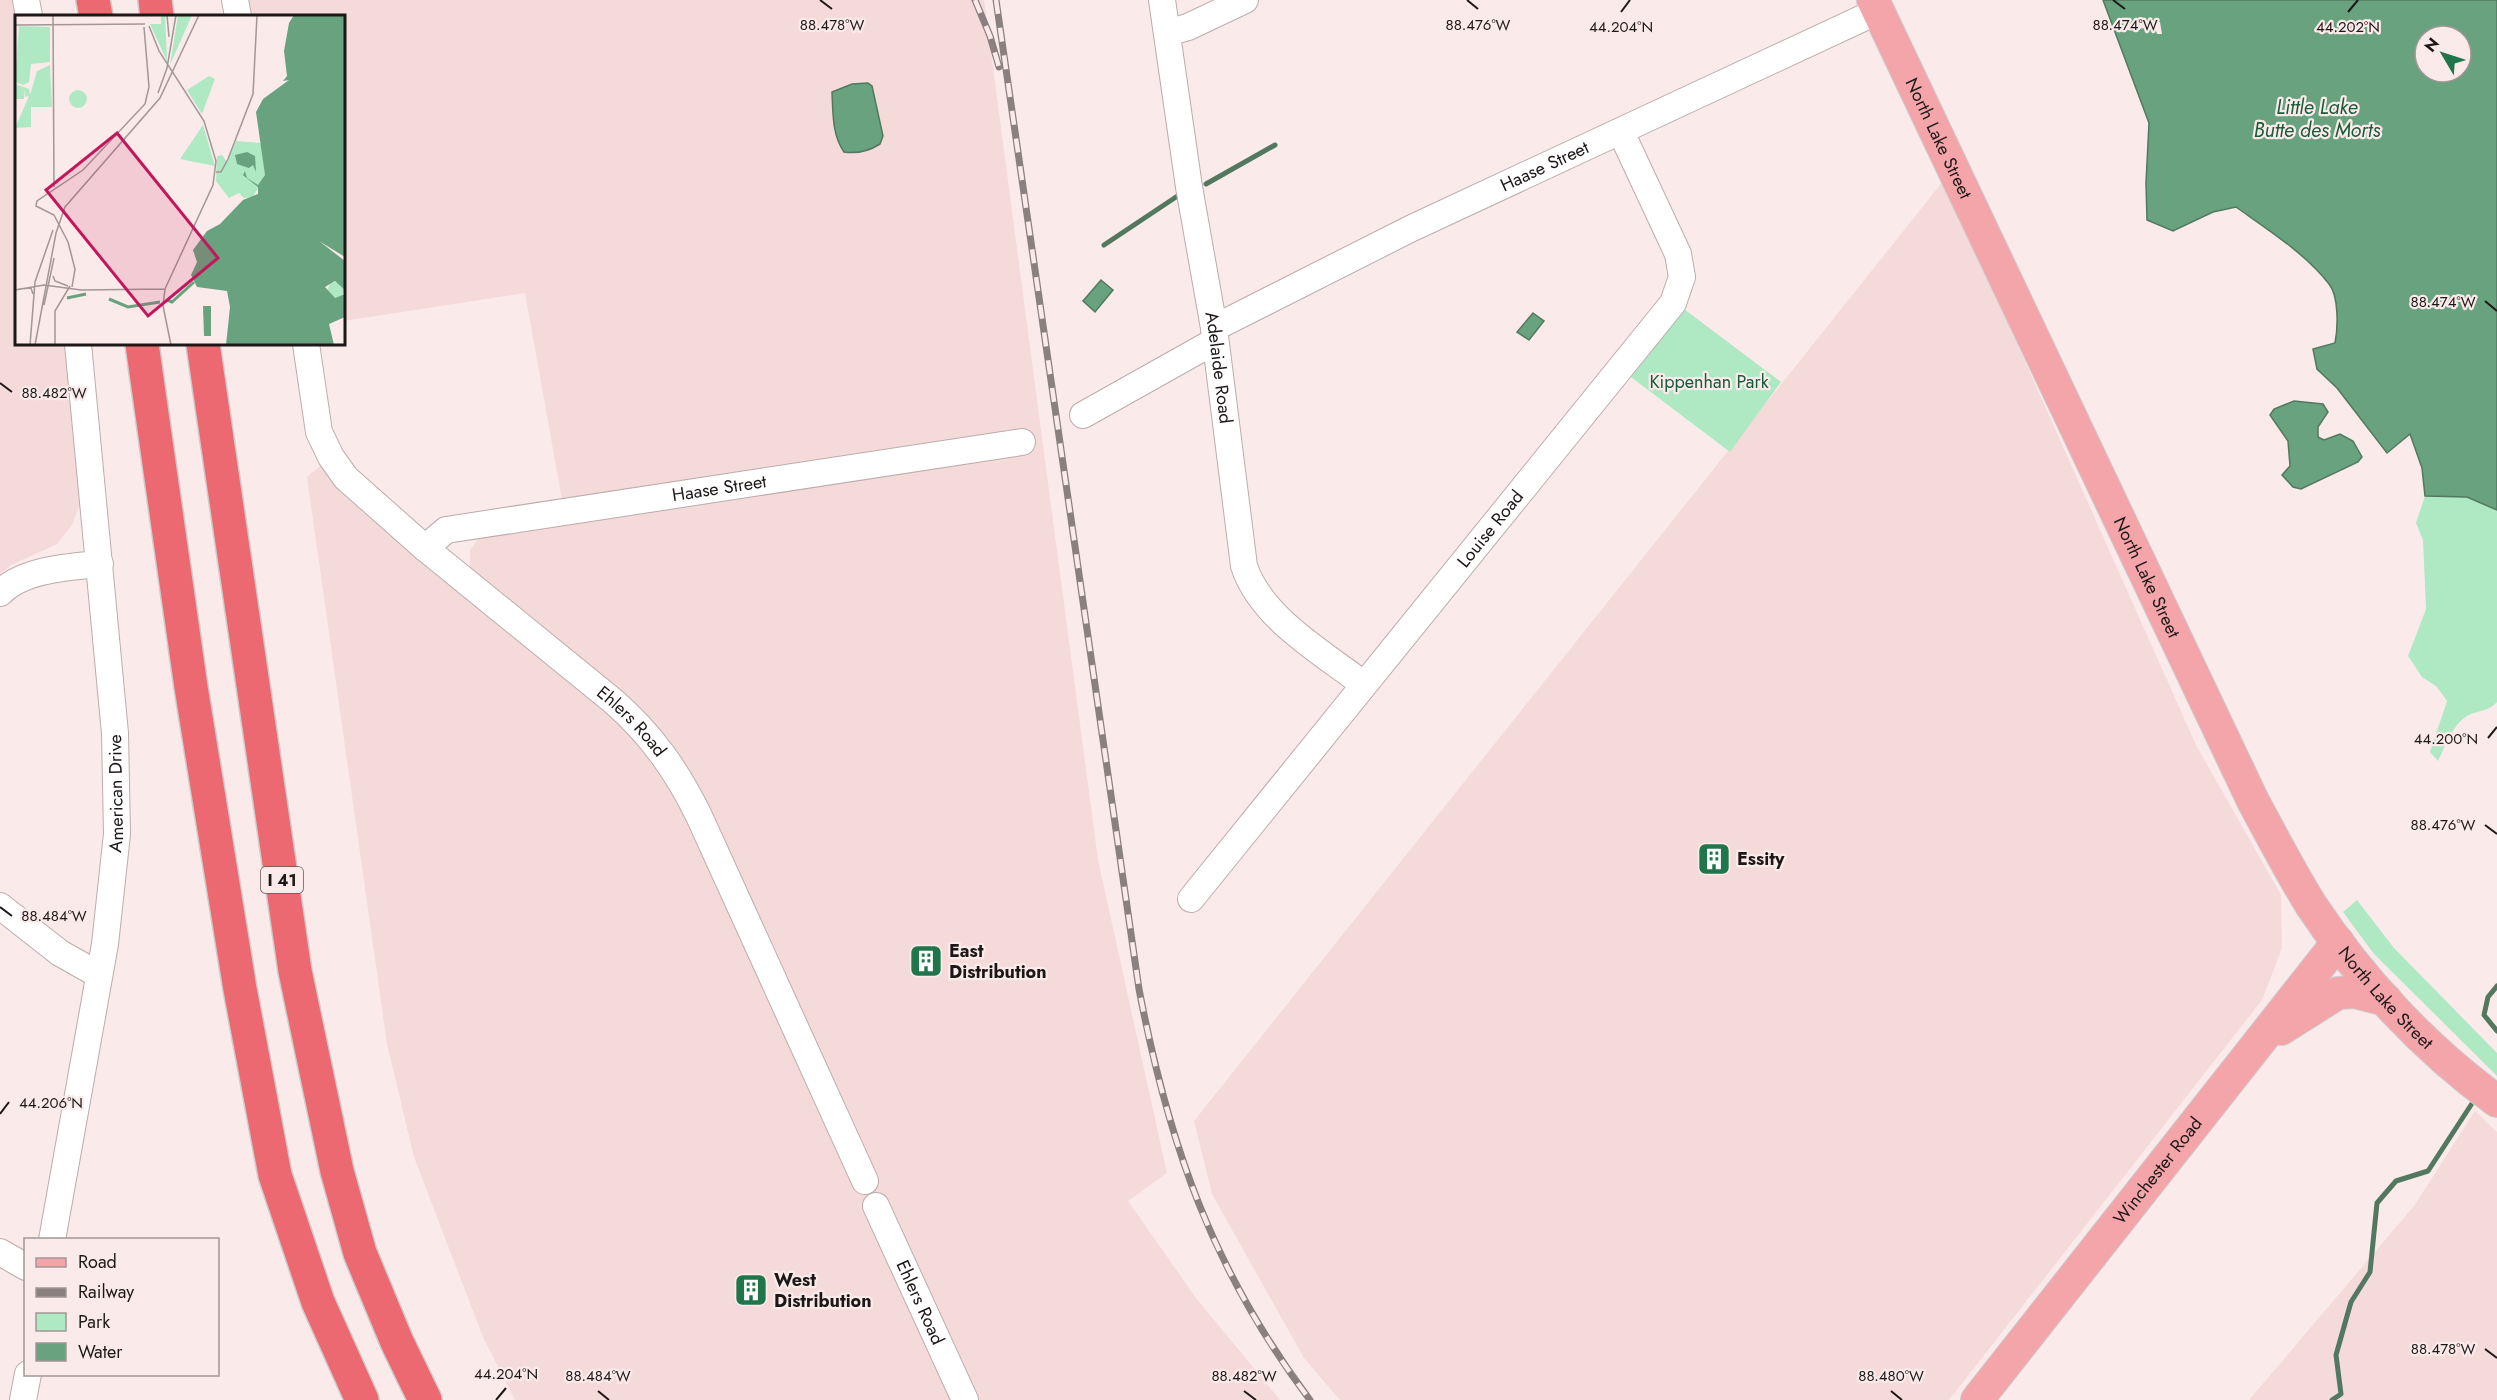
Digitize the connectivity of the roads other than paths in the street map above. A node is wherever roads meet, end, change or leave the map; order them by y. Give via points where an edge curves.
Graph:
1 (26, 0) edge
2 (93, 0) edge
3 (155, 0) edge
4 (235, 0) edge
5 (1162, 0) edge
6 (1245, 0) edge
7 (1876, 6) edge
8 (29, 15) edge
9 (96, 15) edge
10 (157, 15) edge
11 (238, 15) edge
12 (1167, 33) junction
13 (1621, 132) junction
14 (1214, 334) junction
15 (78, 345) edge
16 (142, 345) edge
17 (203, 345) edge
18 (306, 345) edge
19 (1083, 415) dead end
20 (1022, 442) dead end
21 (425, 548) junction
22 (100, 564) junction
23 (0, 593) edge
24 (1363, 684) junction
25 (1191, 899) dead end
26 (0, 906) edge
27 (2338, 942) junction
28 (99, 975) junction
29 (2386, 1000) junction
30 (2258, 1044) junction
31 (2497, 1101) edge
32 (865, 1181) dead end
33 (876, 1206) dead end
34 (52, 1238) edge
35 (0, 1252) edge
36 (24, 1266) edge
37 (28, 1376) edge
38 (23, 1400) edge
39 (362, 1400) edge
40 (424, 1400) edge
41 (965, 1400) edge
42 (1977, 1400) edge

1 - 8 street
2 - 9 highway
3 - 10 highway
4 - 11 street
5 - 12 street, Adelaide Road
6 - 12 street
7 - 13 street, Haase Street
7 - 27 main road, North Lake Street via 2253,801 2312,905
12 - 14 street, Adelaide Road
13 - 14 street, Haase Street via 1410,228
13 - 24 street, Louise Road via 1678,254 1682,277 1673,303
14 - 19 street, Haase Street
14 - 24 street, Adelaide Road via 1244,566 1250,584 1273,613
15 - 22 street, American Drive
16 - 39 highway via 193,699 275,1175 318,1302
17 - 40 highway, I 41 via 295,971 337,1171 360,1253
18 - 21 street, Ehlers Road via 313,407 330,457 360,492
20 - 21 street, Haase Street via 446,530
21 - 32 street, Ehlers Road via 613,700 642,727 668,760 699,816
22 - 23 street via 40,573
22 - 28 street, American Drive via 116,733 118,803 114,884
24 - 25 street, Louise Road
26 - 28 street via 60,953
27 - 29 main road, North Lake Street
27 - 30 main road, Winchester Road
28 - 34 street, American Drive
29 - 30 main road via 2355,992 2338,993
29 - 31 main road, North Lake Street via 2432,1046
30 - 42 main road, Winchester Road
33 - 41 street, Ehlers Road
35 - 36 street
37 - 38 street

